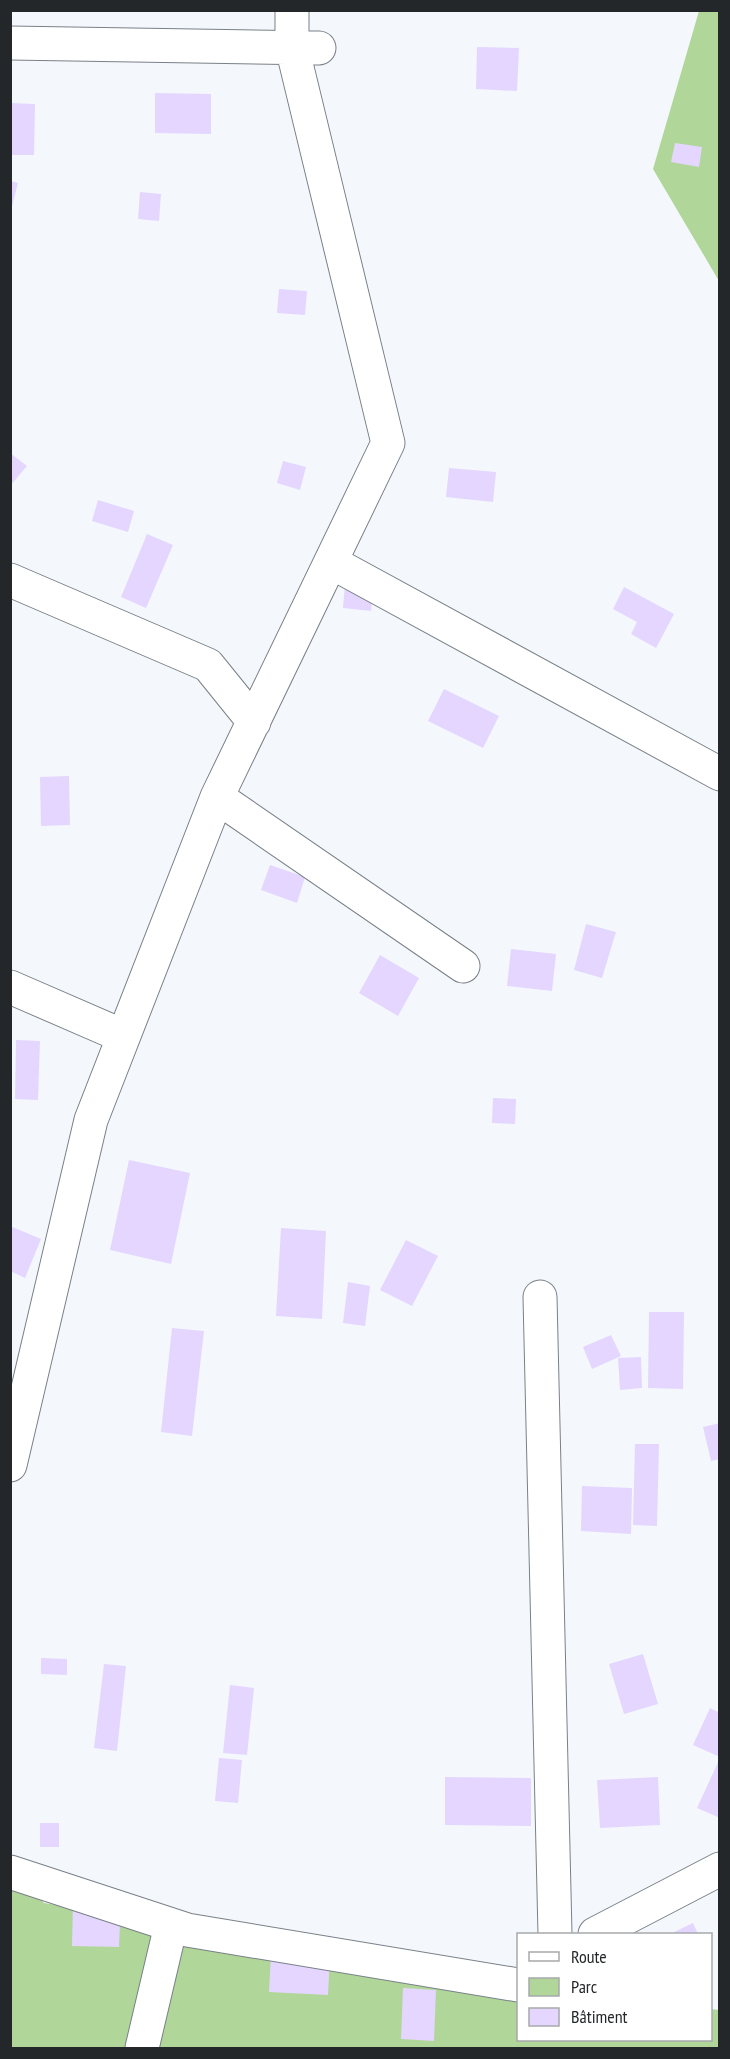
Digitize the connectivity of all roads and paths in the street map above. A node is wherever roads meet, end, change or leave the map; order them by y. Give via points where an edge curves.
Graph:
1 (292, 10) edge
2 (10, 43) edge
3 (306, 47) junction
4 (331, 562) junction
5 (10, 580) edge
6 (254, 722) junction
7 (720, 774) edge
8 (218, 797) junction
9 (463, 966) dead end
10 (10, 987) edge
11 (123, 1036) junction
12 (540, 1297) dead end
13 (10, 1465) edge
14 (720, 1869) edge
15 (10, 1872) edge
16 (171, 1925) junction
17 (555, 1933) edge
18 (599, 1933) edge
19 (517, 1985) edge
20 (142, 2049) edge

1 - 3 street
2 - 3 street
3 - 4 street via 388,443
4 - 6 street
4 - 7 street
5 - 6 street via 208,665
6 - 8 street
8 - 9 street
8 - 11 street
10 - 11 street
11 - 13 street via 91,1120
12 - 17 street
14 - 18 street
15 - 16 street
16 - 19 street
16 - 20 street

